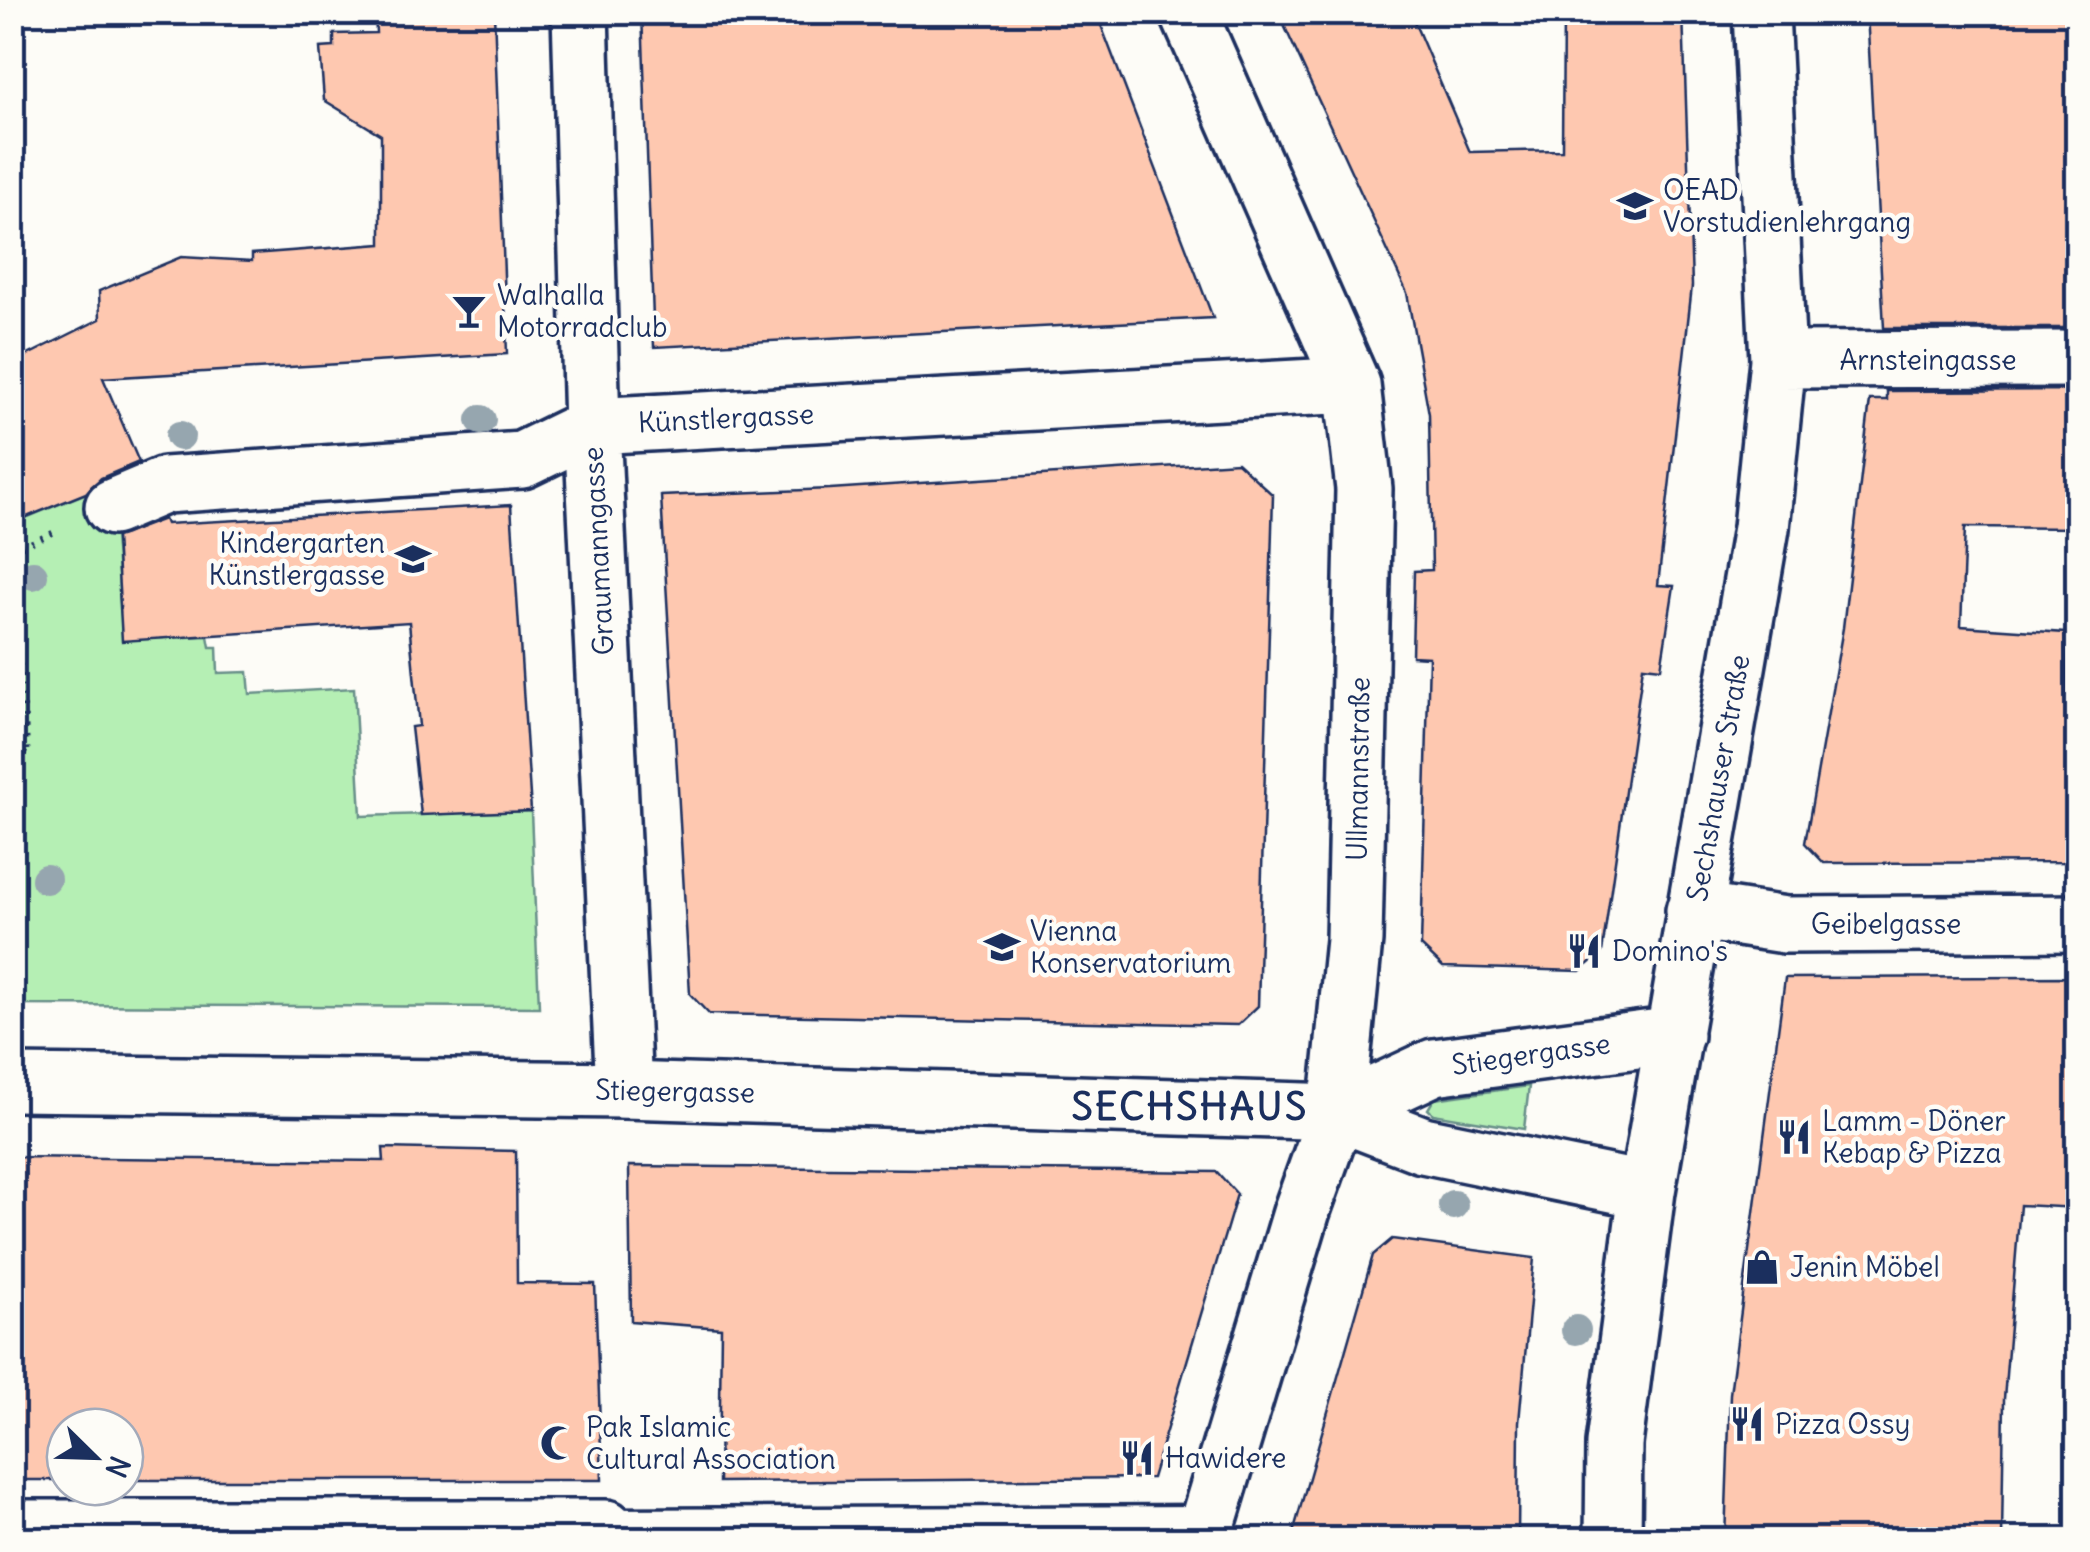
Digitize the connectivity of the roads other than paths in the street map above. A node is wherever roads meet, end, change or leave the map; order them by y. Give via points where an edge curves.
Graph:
1 (580, 12) edge
2 (1188, 12) edge
3 (1761, 12) edge
4 (2078, 359) edge
5 (1778, 360) junction
6 (1352, 384) junction
7 (592, 426) junction
8 (114, 506) dead end
9 (1694, 911) junction
10 (2078, 923) edge
11 (1675, 1035) junction
12 (12, 1083) edge
13 (624, 1090) junction
14 (1338, 1112) junction
15 (1646, 1191) junction
16 (12, 1528) edge
17 (606, 1528) joint
18 (1208, 1532) edge
19 (1613, 1540) edge

1 - 7 street, Graumanngasse
2 - 6 street, Ullmannstraße
3 - 5 street, Sechshauser Straße
4 - 5 street, Arnsteingasse
5 - 9 street, Sechshauser Straße via 1761,528
6 - 7 street, Künstlergasse
6 - 14 street, Ullmannstraße via 1364,489 1354,940
7 - 8 street, Künstlergasse via 522,460 165,484
7 - 13 street, Graumanngasse
9 - 10 street, Geibelgasse via 1785,924
9 - 11 street, Sechshauser Straße
11 - 14 street, Stiegergasse via 1434,1067
11 - 15 street, Sechshauser Straße
12 - 13 street, Stiegergasse
13 - 14 street, Stiegergasse
14 - 15 street, Stiegergasse via 1422,1144
14 - 18 street, Ullmannstraße via 1302,1210
15 - 19 street, Sechshauser Straße via 1614,1444
16 - 17 street
17 - 18 lane

